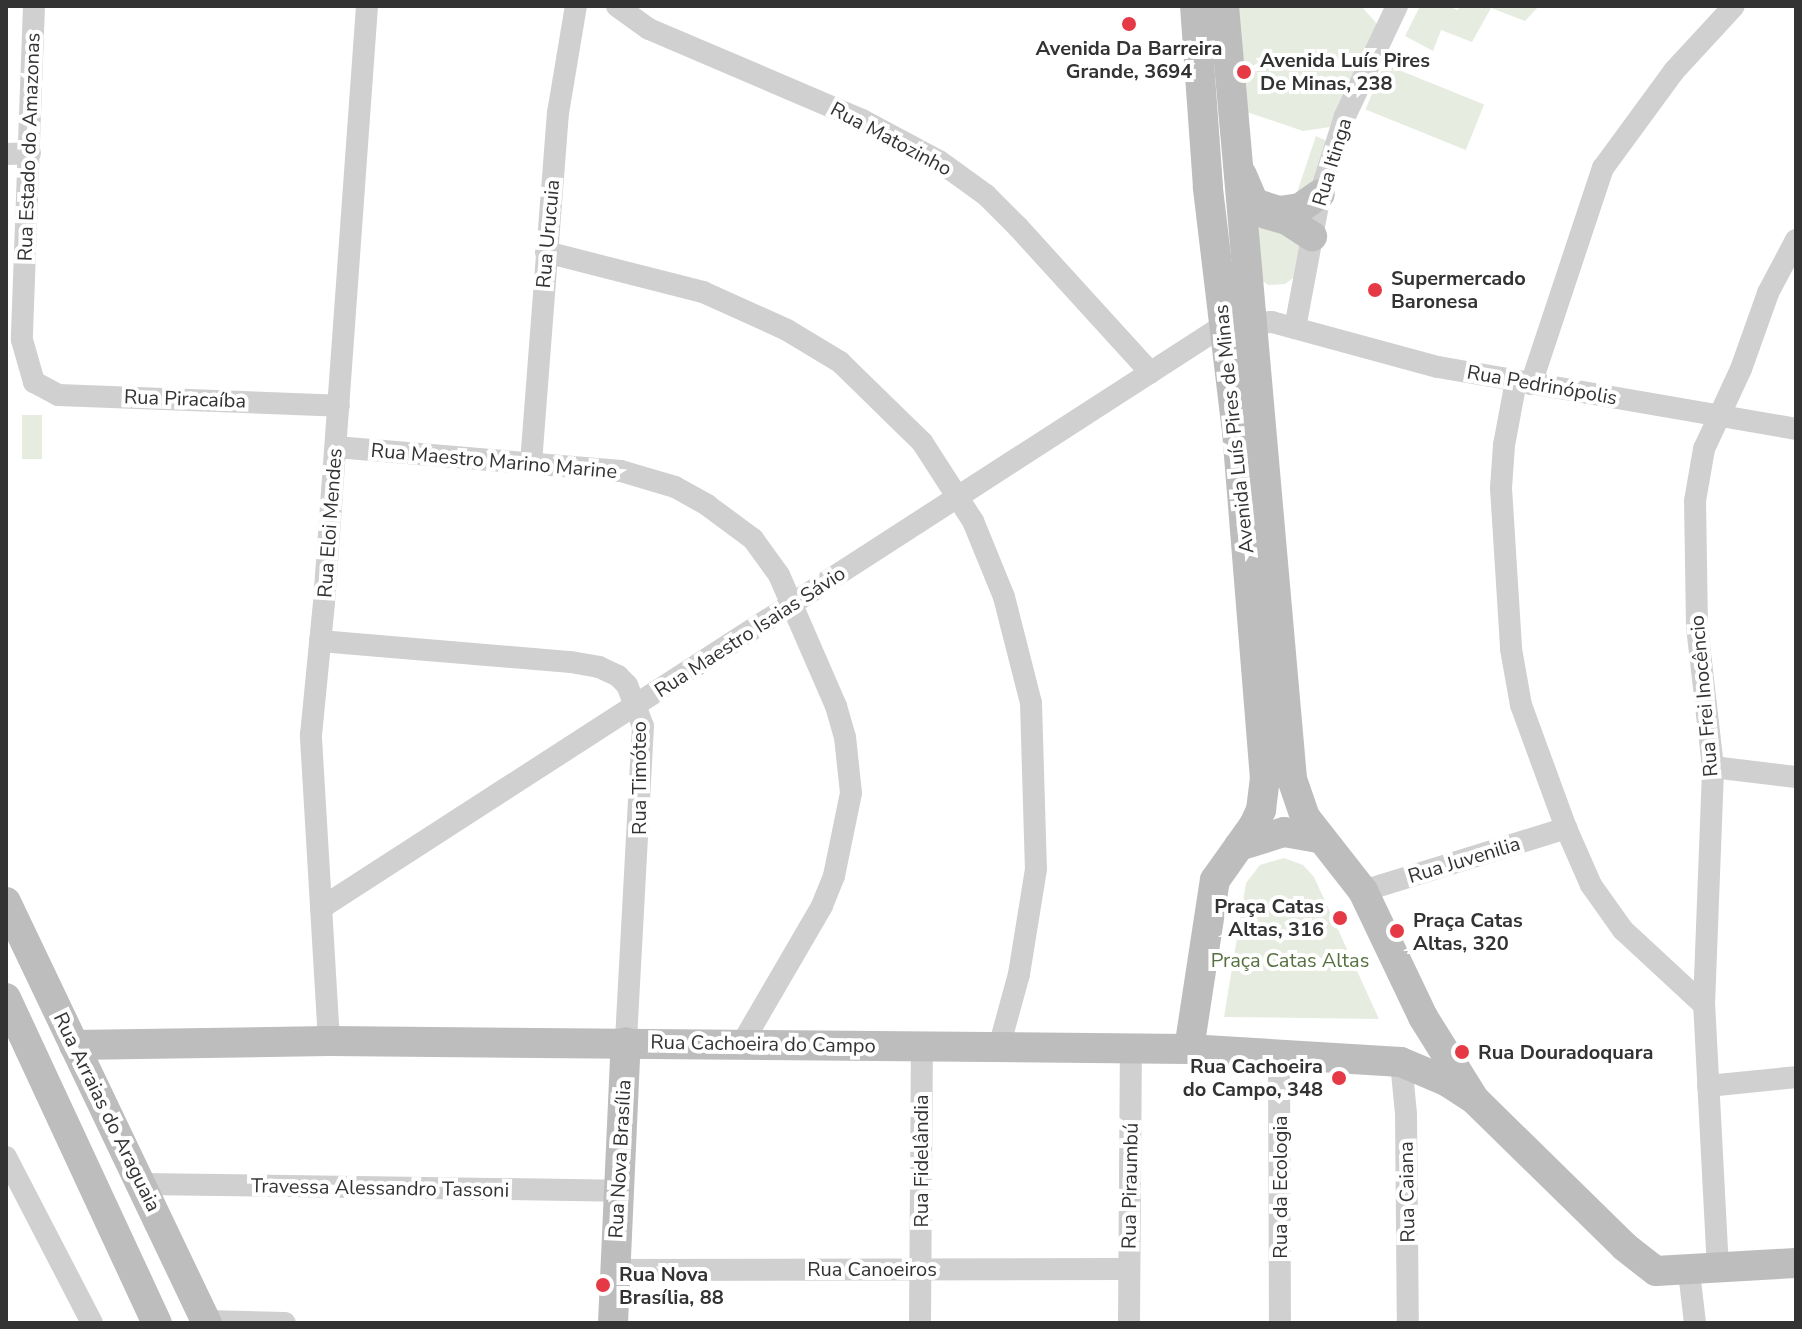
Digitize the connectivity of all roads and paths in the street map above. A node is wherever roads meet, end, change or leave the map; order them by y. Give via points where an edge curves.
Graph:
1 (34, 6) edge
2 (367, 6) edge
3 (576, 6) edge
4 (617, 6) edge
5 (1195, 6) edge
6 (1224, 6) edge
7 (1397, 6) edge
8 (1734, 6) edge
9 (30, 153) junction
10 (6, 154) edge
11 (1241, 173) junction
12 (1320, 194) junction
13 (1245, 220) junction
14 (1312, 236) junction
15 (1796, 240) edge
16 (546, 252) junction
17 (1254, 321) junction
18 (1293, 328) junction
19 (1236, 343) junction
20 (1151, 373) junction
21 (34, 382) joint
22 (1524, 382) junction
23 (339, 406) junction
24 (1718, 415) junction
25 (1796, 429) edge
26 (336, 447) junction
27 (531, 463) junction
28 (958, 497) junction
29 (793, 604) junction
30 (320, 641) junction
31 (638, 706) junction
32 (1713, 767) junction
33 (1796, 777) edge
34 (1566, 828) junction
35 (1319, 838) junction
36 (1239, 846) junction
37 (1363, 891) junction
38 (6, 902) edge
39 (321, 908) junction
40 (6, 998) edge
41 (1704, 1005) junction
42 (1423, 1017) junction
43 (329, 1041) junction
44 (626, 1042) junction
45 (74, 1045) junction
46 (741, 1045) junction
47 (922, 1046) junction
48 (999, 1047) junction
49 (1131, 1049) junction
50 (1189, 1049) junction
51 (1279, 1052) junction
52 (1401, 1062) junction
53 (1796, 1077) edge
54 (1708, 1086) junction
55 (1474, 1099) junction
56 (6, 1157) edge
57 (142, 1184) junction
58 (618, 1191) junction
59 (1796, 1263) edge
60 (921, 1269) junction
61 (1129, 1269) junction
62 (615, 1270) junction
63 (1704, 1270) junction
64 (207, 1322) edge
65 (92, 1323) edge
66 (157, 1323) edge
67 (285, 1323) edge
68 (613, 1323) edge
69 (920, 1323) edge
70 (1129, 1323) edge
71 (1280, 1323) edge
72 (1408, 1323) edge
73 (1695, 1323) edge

1 - 9 street, Rua Estado do Amazonas
2 - 23 street, Rua Eloi Mendes
3 - 16 street, Rua Urucuia via 558,113
4 - 20 street, Rua Matozinho via 649,29 862,120 939,161 986,195
5 - 19 main road, Avenida Luís Pires de Minas via 1208,187
6 - 11 main road, Avenida Luís Pires de Minas
7 - 12 street, Rua Itinga via 1345,116
8 - 22 street via 1674,71 1603,168
9 - 10 street
9 - 21 street, Rua Estado do Amazonas via 22,340
11 - 12 main road via 1254,203 1279,211 1300,208
11 - 13 main road, Avenida Luís Pires de Minas
12 - 14 street, Rua Itinga
13 - 14 main road via 1277,215
13 - 17 main road, Avenida Luís Pires de Minas
14 - 18 street, Rua Itinga
15 - 24 street, Rua Frei Inocêncio
16 - 27 street, Rua Urucuia
16 - 28 street via 703,292 787,330 840,362 875,394 922,442
17 - 18 street, Rua Pedrinópolis
17 - 19 main road, Avenida Luís Pires de Minas
18 - 19 street
18 - 22 street, Rua Pedrinópolis via 1438,367
19 - 20 street, Rua Maestro Isaias Sávio via 1180,357
19 - 35 main road, Avenida Luís Pires de Minas via 1292,779 1299,805
19 - 36 main road, Avenida Luís Pires de Minas via 1265,779 1261,810
20 - 28 street, Rua Maestro Isaias Sávio
21 - 23 street, Rua Piracaíba via 58,395
22 - 24 street, Rua Pedrinópolis
22 - 34 street via 1504,445 1501,488 1511,649 1521,705
23 - 26 street, Rua Eloi Mendes
24 - 25 street, Rua Pedrinópolis
24 - 32 street, Rua Frei Inocêncio via 1704,449 1695,501 1697,626
26 - 27 street, Rua Maestro Marino Marine
26 - 30 street, Rua Eloi Mendes
27 - 29 street, Rua Maestro Marino Marine via 621,471 686,493 753,539
28 - 29 street, Rua Maestro Isaias Sávio
28 - 48 street via 1004,597 1031,703 1036,869 1019,974
29 - 31 street, Rua Maestro Isaias Sávio
29 - 46 street, Rua Maestro Marino Marine via 836,706 851,793 834,876 822,906
30 - 31 street, Rua Timóteo via 599,667 627,685
30 - 39 street, Rua Eloi Mendes via 311,735
31 - 39 street, Rua Maestro Isaias Sávio
31 - 44 street, Rua Timóteo via 643,726 641,797
32 - 33 street
32 - 41 street, Rua Frei Inocêncio
34 - 37 street, Rua Juvenilia
34 - 41 street via 1591,885 1623,930
35 - 36 main road via 1284,832
35 - 37 main road
36 - 50 main road via 1215,880
37 - 42 main road
38 - 45 main road, Rua Arraias do Araguaia
39 - 43 street, Rua Eloi Mendes
40 - 66 main road, Rua Arraias do Araguaia
41 - 54 street, Rua Frei Inocêncio
42 - 52 main road
42 - 55 main road
43 - 44 main road, Rua Cachoeira do Campo
43 - 45 main road, Rua Cachoeira do Campo
44 - 46 main road, Rua Cachoeira do Campo
44 - 58 main road, Rua Nova Brasília
45 - 57 main road, Rua Arraias do Araguaia
46 - 47 main road, Rua Cachoeira do Campo
47 - 48 main road, Rua Cachoeira do Campo
47 - 60 street, Rua Fidelândia
48 - 49 main road, Rua Cachoeira do Campo
49 - 50 main road, Rua Cachoeira do Campo
49 - 61 street, Rua Piraumbú
50 - 51 main road, Rua Cachoeira do Campo
51 - 52 main road, Rua Cachoeira do Campo
51 - 71 street, Rua da Ecologia
52 - 55 main road
52 - 72 street, Rua Caiana
53 - 54 street
54 - 63 street, Rua Frei Inocêncio
55 - 63 main road via 1645,1263 1666,1273
56 - 65 street
57 - 58 street, Travessa Alessandro Tassoni
57 - 64 main road, Rua Arraias do Araguaia
58 - 62 main road, Rua Nova Brasília
59 - 63 main road
60 - 61 street, Rua Canoeiros
60 - 62 street, Rua Canoeiros
60 - 69 street, Rua Fidelândia
61 - 70 street, Rua Piraumbú
62 - 68 main road, Rua Nova Brasília
63 - 73 street, Rua Frei Inocêncio
64 - 67 street

